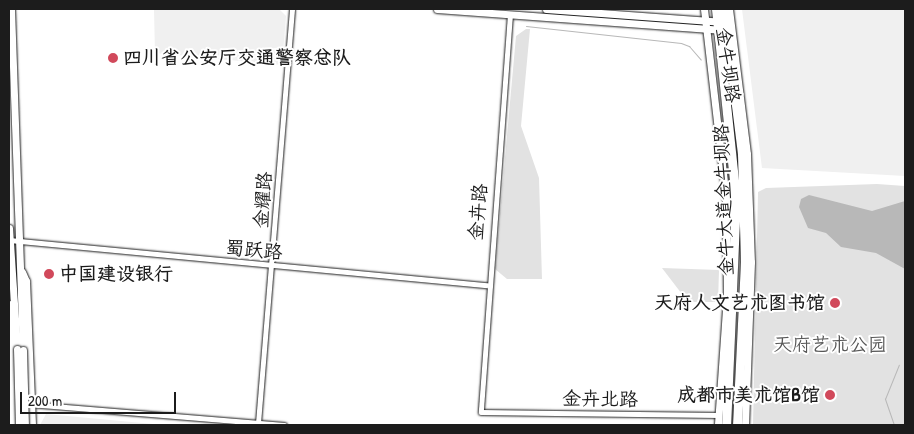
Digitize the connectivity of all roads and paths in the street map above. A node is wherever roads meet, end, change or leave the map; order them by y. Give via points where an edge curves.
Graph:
1 (11, 9) edge
2 (292, 9) edge
3 (437, 9) edge
4 (546, 9) edge
5 (704, 9) edge
6 (716, 9) edge
7 (724, 9) edge
8 (729, 9) edge
9 (510, 11) edge
10 (725, 26) junction
11 (706, 27) junction
12 (748, 184) junction
13 (743, 197) junction
14 (9, 228) edge
15 (9, 240) edge
16 (19, 244) junction
17 (9, 247) edge
18 (734, 259) junction
19 (751, 262) junction
20 (19, 266) junction
21 (273, 267) junction
22 (11, 268) junction
23 (744, 273) junction
24 (727, 277) junction
25 (9, 285) edge
26 (487, 285) junction
27 (9, 304) edge
28 (20, 350) junction
29 (10, 403) edge
30 (32, 404) junction
31 (481, 412) joint
32 (719, 415) junction
33 (258, 423) junction
34 (13, 425) edge
35 (19, 425) edge
36 (25, 425) edge
37 (32, 425) edge
38 (284, 425) edge
39 (718, 425) edge
40 (726, 425) edge
41 (737, 425) edge
42 (745, 425) edge

1 - 16 street
2 - 21 street, 金耀路
3 - 9 street
4 - 11 street
5 - 11 street, 金牛坝路
6 - 10 highway, 金牛大道金牛坝路
7 - 10 highway, 金牛大道金牛坝路
8 - 10 street, 金牛坝路
9 - 11 street
9 - 26 street, 金卉路
10 - 11 street
10 - 12 street, 金牛坝路
10 - 13 highway, 金牛大道金牛坝路
10 - 18 highway, 金牛大道金牛坝路 via 736,198
11 - 24 street, 金牛坝路 via 726,200
12 - 13 street
12 - 19 street, 金牛坝路
13 - 23 highway, 金牛大道金牛坝路
14 - 15 street
15 - 16 street, 蜀跃路
15 - 17 street
16 - 17 street, 蜀跃路
16 - 20 street
16 - 21 street, 蜀跃路
17 - 22 street
18 - 24 street
18 - 40 highway, 金牛大道金牛坝路
19 - 23 street
19 - 42 street, 金牛坝路
20 - 28 street
20 - 30 street via 26,281
21 - 26 street, 蜀跃路
21 - 33 street, 金耀路
22 - 25 street
22 - 28 street
23 - 41 highway, 金牛大道金牛坝路
24 - 32 street, 金牛坝路
26 - 31 street, 金卉路
27 - 29 street
28 - 35 street, bridge
28 - 36 street, bridge
29 - 30 street
29 - 34 street
30 - 33 street
30 - 37 street
31 - 32 street, 金卉北路
32 - 39 street, 金牛坝路
33 - 38 street

